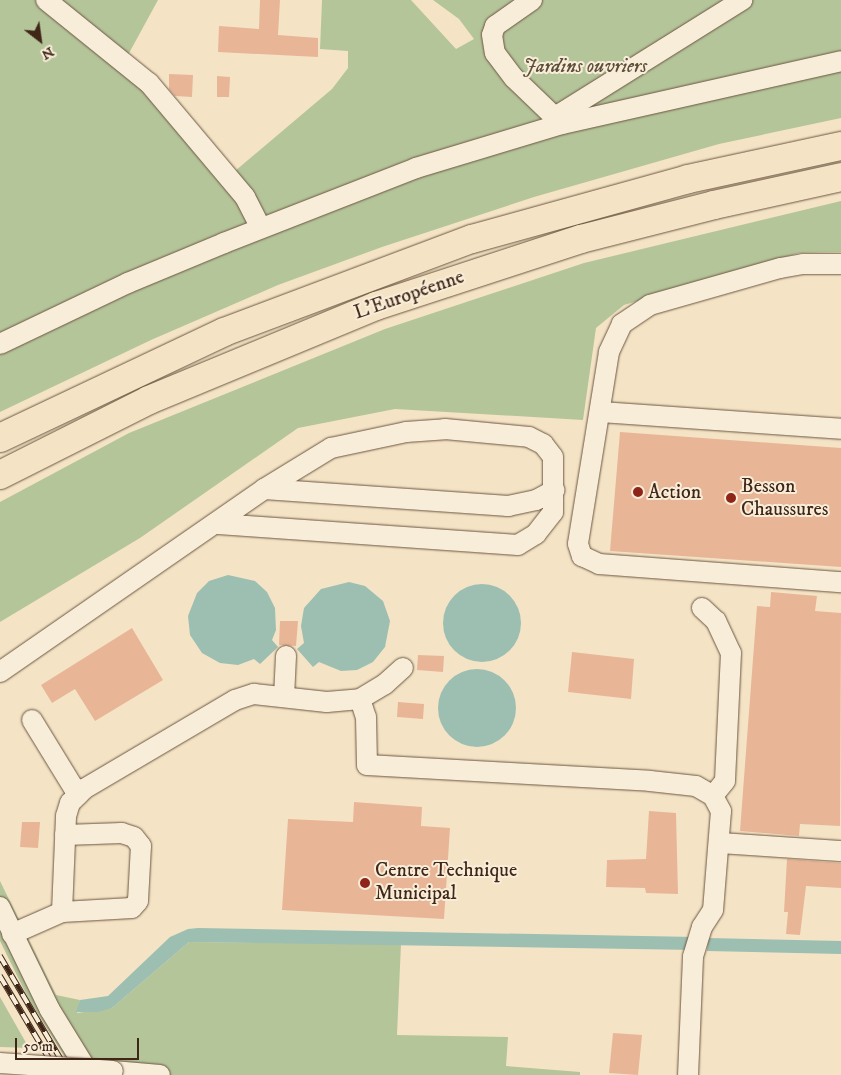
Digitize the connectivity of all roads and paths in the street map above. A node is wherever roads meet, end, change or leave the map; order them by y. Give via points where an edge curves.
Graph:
1 (46, 0) edge
2 (532, 0) edge
3 (742, 0) edge
4 (841, 62) edge
5 (558, 120) junction
6 (841, 146) edge
7 (841, 178) edge
8 (260, 227) junction
9 (841, 264) edge
10 (0, 344) edge
11 (600, 412) junction
12 (841, 429) edge
13 (0, 438) edge
14 (0, 475) edge
15 (264, 489) junction
16 (555, 490) junction
17 (215, 524) junction
18 (841, 582) edge
19 (702, 608) dead end
20 (286, 656) dead end
21 (403, 668) dead end
22 (0, 672) edge
23 (284, 697) junction
24 (360, 699) junction
25 (32, 720) dead end
26 (78, 795) junction
27 (713, 796) junction
28 (65, 835) junction
29 (719, 843) junction
30 (841, 851) edge
31 (0, 907) edge
32 (62, 912) junction
33 (12, 934) junction
34 (0, 1063) edge
35 (90, 1075) edge
36 (160, 1075) edge
37 (688, 1075) edge

1 - 8 street via 149,83 245,197
2 - 5 street via 495,26 492,35 495,53 514,78
3 - 5 street
4 - 5 street
5 - 8 street via 416,168
6 - 13 highway, L'Européenne via 680,181 472,239 224,332
7 - 14 highway, L'Européenne via 714,205 581,240 376,306 165,392
8 - 10 street via 128,283
9 - 11 street via 780,268 650,305 636,313 615,334
11 - 12 street
11 - 18 street via 578,544 586,559 599,564
15 - 16 street via 508,506 536,500
15 - 16 street via 331,448 406,432 445,429 529,437 543,444 553,457
15 - 17 street
16 - 17 street via 553,512 536,534 518,545
17 - 22 street
19 - 27 street via 716,621 731,653 726,782
20 - 23 street
21 - 24 street via 386,684
23 - 24 street via 327,702
23 - 26 street via 254,694 235,700
24 - 27 street via 366,717 367,765 650,781 696,786
25 - 26 street
26 - 28 street via 70,803
27 - 29 street via 722,811
28 - 32 street
28 - 32 street via 122,833 134,837 141,846 138,901 132,908
29 - 30 street
29 - 37 street via 713,910 697,944
31 - 33 street
32 - 33 street
33 - 35 street via 50,1010
34 - 36 street, bridge

